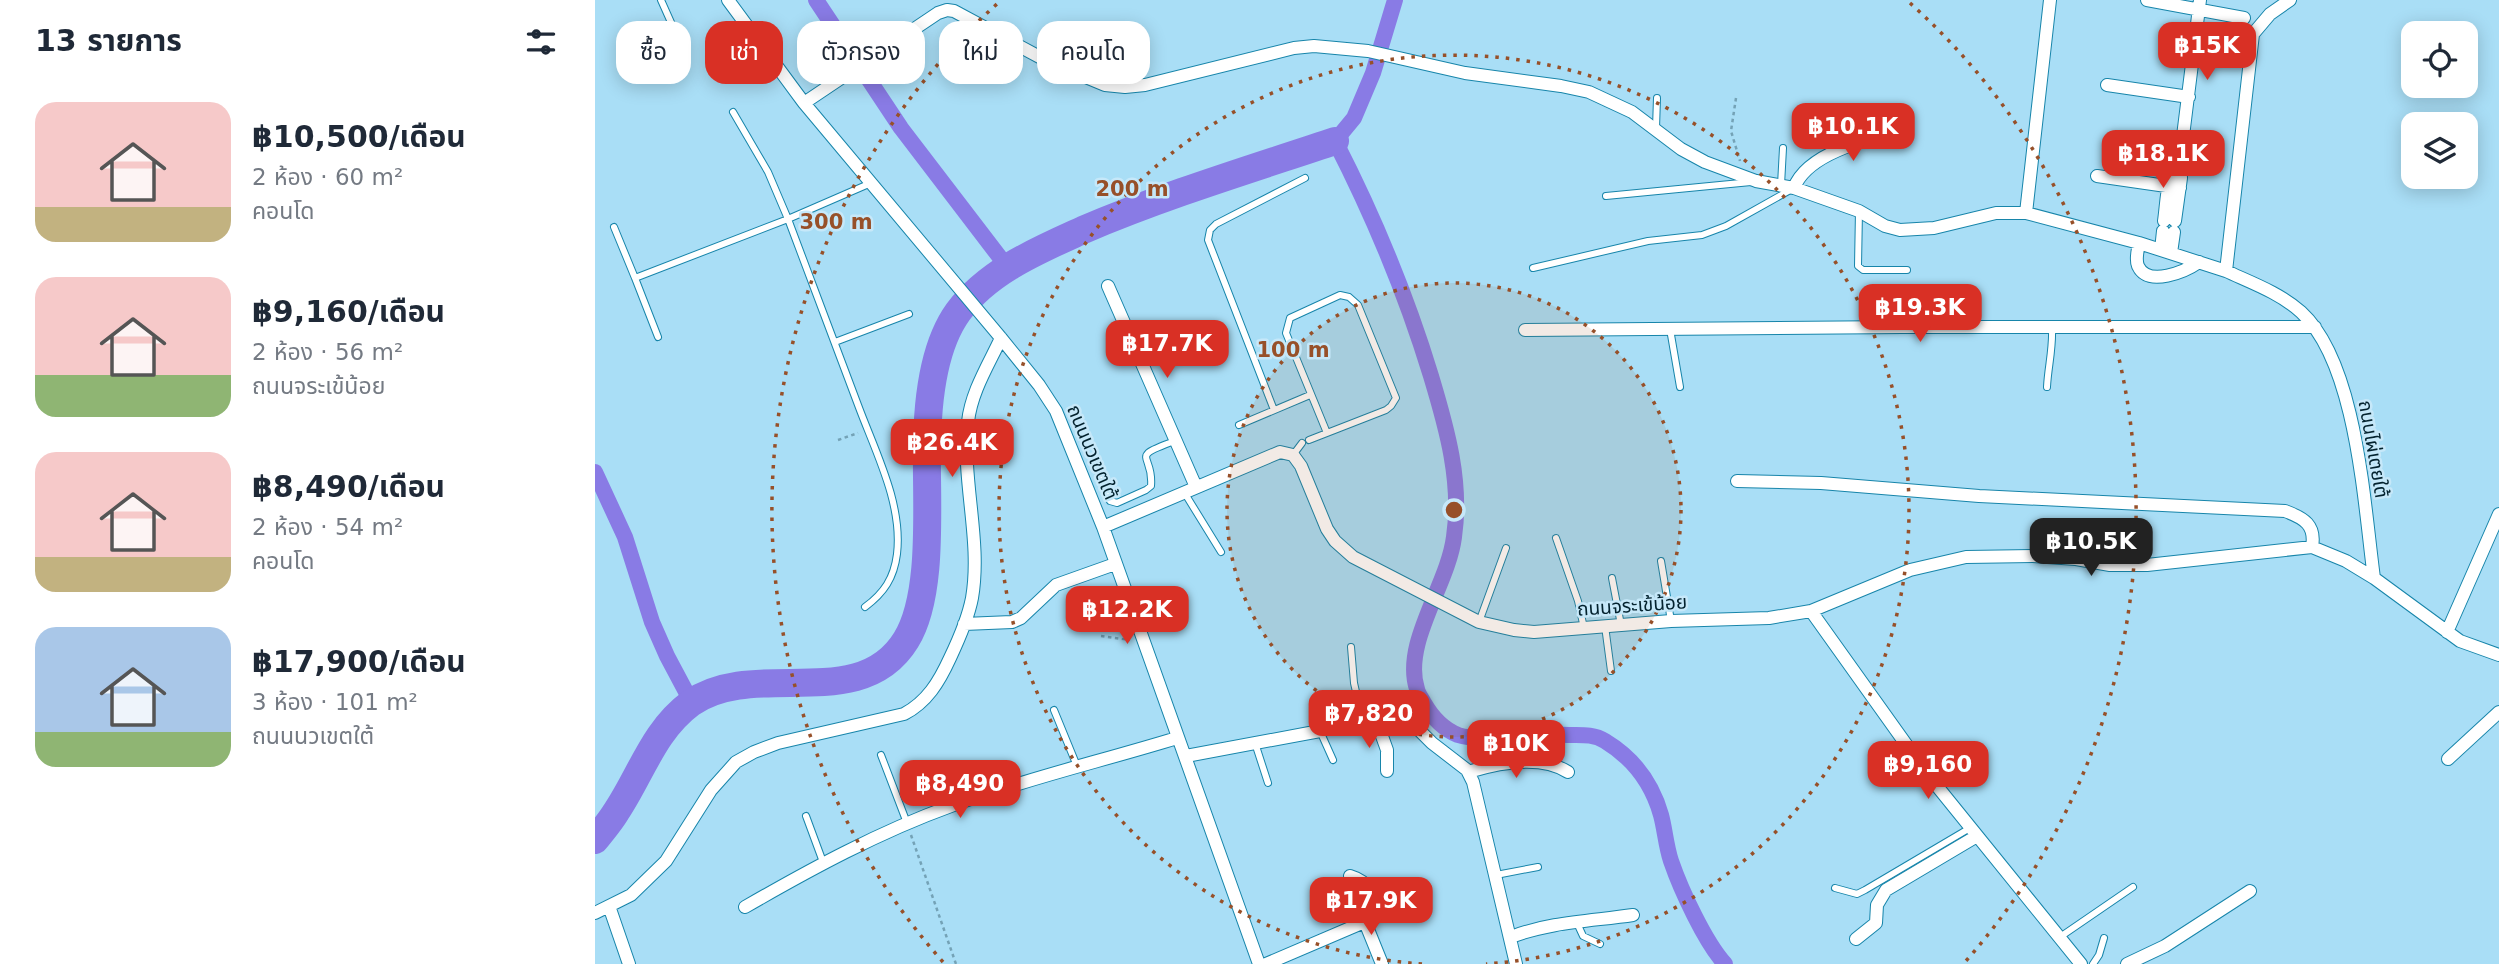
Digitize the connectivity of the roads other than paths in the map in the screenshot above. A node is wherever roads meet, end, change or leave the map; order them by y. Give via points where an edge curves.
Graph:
1 (661, 0) edge
2 (728, 0) edge
3 (2050, 0) edge
4 (2147, 0) edge
5 (2290, 0) edge
6 (2199, 4) edge
7 (948, 5) edge
8 (2244, 18) dead end
9 (670, 21) edge
10 (2107, 85) dead end
11 (2189, 97) junction
12 (1657, 98) dead end
13 (804, 103) junction
14 (733, 112) dead end
15 (1656, 130) junction
16 (1903, 131) dead end
17 (1783, 148) dead end
18 (2097, 176) dead end
19 (1305, 178) dead end
20 (1751, 179) junction
21 (871, 183) junction
22 (1787, 186) junction
23 (2174, 187) junction
24 (1606, 196) dead end
25 (1859, 211) junction
26 (2026, 213) junction
27 (787, 219) junction
28 (614, 227) dead end
29 (2139, 243) junction
30 (2166, 252) junction
31 (2199, 262) junction
32 (1533, 268) dead end
33 (1907, 270) dead end
34 (2227, 271) junction
35 (635, 278) junction
36 (1108, 286) dead end
37 (909, 314) dead end
38 (2315, 327) junction
39 (2052, 328) junction
40 (1670, 329) junction
41 (1525, 330) dead end
42 (997, 333) junction
43 (658, 337) dead end
44 (835, 342) junction
45 (1680, 387) dead end
46 (2047, 387) dead end
47 (1310, 395) junction
48 (1274, 410) junction
49 (1239, 425) dead end
50 (1327, 433) junction
51 (1309, 440) dead end
52 (1175, 441) junction
53 (1302, 443) dead end
54 (1293, 456) junction
55 (1095, 463) dead end
56 (1737, 481) dead end
57 (1190, 489) junction
58 (2499, 514) edge
59 (1103, 527) junction
60 (1556, 538) dead end
61 (2312, 547) junction
62 (1506, 548) dead end
63 (1221, 552) dead end
64 (1661, 561) dead end
65 (1115, 564) junction
66 (1612, 578) dead end
67 (2374, 578) junction
68 (865, 607) dead end
69 (1811, 611) junction
70 (1671, 621) junction
71 (1479, 622) junction
72 (964, 624) junction
73 (1621, 625) junction
74 (1605, 626) junction
75 (1584, 628) junction
76 (2447, 632) junction
77 (1351, 647) dead end
78 (2499, 655) edge
79 (1611, 671) dead end
80 (1054, 709) dead end
81 (2499, 712) edge
82 (1362, 718) junction
83 (1378, 725) junction
84 (1320, 731) junction
85 (1177, 738) junction
86 (1255, 743) junction
87 (881, 755) dead end
88 (1187, 756) junction
89 (2448, 759) dead end
90 (1333, 760) dead end
91 (1078, 768) junction
92 (1387, 771) dead end
93 (1468, 772) junction
94 (1568, 772) dead end
95 (1268, 783) dead end
96 (806, 816) dead end
97 (907, 823) junction
98 (1973, 832) junction
99 (823, 862) junction
100 (1538, 867) dead end
101 (1496, 875) junction
102 (1350, 876) dead end
103 (2133, 887) dead end
104 (1835, 888) dead end
105 (2250, 891) dead end
106 (609, 906) junction
107 (745, 907) dead end
108 (595, 913) edge
109 (1633, 915) dead end
110 (1364, 922) junction
111 (1577, 923) junction
112 (1511, 937) junction
113 (2060, 937) junction
114 (2104, 938) dead end
115 (1856, 939) dead end
116 (1600, 944) dead end
117 (629, 964) edge
118 (1259, 964) edge
119 (1266, 964) edge
120 (1381, 964) edge
121 (1517, 964) edge
122 (2081, 964) edge
123 (2093, 964) edge
124 (2127, 964) edge

1 - 9 lane
2 - 13 street, ถนนนวเขตใต้
3 - 26 street
4 - 6 street
5 - 34 street via 2253,34
6 - 8 street
6 - 11 street
7 - 13 street
7 - 15 street, ถนนไผ่เตยใต้ via 1047,61 1105,85 1145,85 1314,46 1368,51 1465,73 1561,86 1632,112
10 - 11 street
11 - 23 street via 2180,160 2173,168
12 - 15 lane
13 - 21 street, ถนนนวเขตใต้
14 - 27 lane via 768,172
15 - 20 street, ถนนไผ่เตยใต้ via 1706,162
16 - 22 street via 1821,159
17 - 22 lane
18 - 23 street
19 - 48 lane via 1216,224 1208,240
20 - 22 street, ถนนไผ่เตยใต้
20 - 24 lane
21 - 27 lane
21 - 42 street, ถนนนวเขตใต้
22 - 25 street, ถนนไผ่เตยใต้
22 - 32 lane via 1726,226 1702,234 1648,241
23 - 30 street
25 - 26 street, ถนนไผ่เตยใต้ via 1885,226 1915,230 1996,213
25 - 33 lane via 1858,266 1863,270
26 - 29 street, ถนนไผ่เตยใต้
27 - 35 lane
27 - 44 lane
28 - 35 lane
29 - 30 street, ถนนไผ่เตยใต้
29 - 31 street via 2138,267 2157,277 2185,272
30 - 31 street, ถนนไผ่เตยใต้
31 - 34 street, ถนนไผ่เตยใต้
34 - 38 street, ถนนไผ่เตยใต้ via 2290,303
35 - 43 lane
36 - 52 street
37 - 44 lane
38 - 39 street
38 - 67 street, ถนนไผ่เตยใต้ via 2350,408
39 - 40 street
39 - 46 lane
40 - 41 street
40 - 45 lane
42 - 59 street, ถนนนวเขตใต้ via 1056,411
42 - 72 street via 968,420 974,561 972,598
44 - 68 lane via 897,523 892,579
47 - 48 lane
47 - 50 lane
47 - 50 lane via 1286,326 1290,318 1321,302 1340,295 1349,297 1358,305 1396,398 1386,410
48 - 49 lane
50 - 51 lane
52 - 55 lane via 1146,454 1151,486 1117,503 1107,497
52 - 57 street
53 - 54 lane
54 - 57 street via 1280,452
54 - 71 street, ถนนจระเข้น้อย via 1335,541 1353,557
56 - 61 street via 2285,511 2310,526
57 - 59 street
57 - 63 lane
58 - 76 street
59 - 65 street, ถนนนวเขตใต้
60 - 75 lane
61 - 67 street
61 - 69 street, ถนนจระเข้น้อย via 2147,565 2033,556 1941,561
62 - 71 lane
64 - 70 lane
65 - 72 street via 1056,585 1028,614 1012,622
65 - 85 street, ถนนนวเขตใต้
66 - 73 lane
67 - 76 street
69 - 70 street, ถนนจระเข้น้อย via 1769,618
69 - 98 street
70 - 73 street, ถนนจระเข้น้อย
71 - 75 street, ถนนจระเข้น้อย via 1514,631
72 - 106 street via 944,671 918,707 778,743 736,762 711,790 666,861 631,895
73 - 74 street, ถนนจระเข้น้อย
74 - 75 street, ถนนจระเข้น้อย
74 - 79 lane
76 - 78 street
77 - 82 lane
80 - 91 lane
81 - 89 street
82 - 83 street
82 - 84 street
83 - 92 street via 1387,750
83 - 93 street via 1406,717
84 - 86 street
84 - 90 lane
85 - 88 street, ถนนนวเขตใต้
85 - 91 street
86 - 88 street
86 - 95 lane
87 - 97 lane
88 - 118 street, ถนนนวเขตใต้
91 - 97 street
93 - 94 street via 1493,764 1541,763
93 - 101 street
96 - 99 lane
97 - 99 street
98 - 104 lane via 1857,894
98 - 113 street
98 - 115 street via 1886,890 1877,905 1876,923
99 - 107 street
100 - 101 lane
101 - 112 street
102 - 110 street via 1368,886 1378,908 1376,917
103 - 113 lane
105 - 124 street via 2165,946
106 - 108 street
106 - 117 street
109 - 111 street
110 - 119 street
110 - 120 street
111 - 112 street
111 - 116 lane via 1583,936
112 - 121 street
113 - 122 street
114 - 123 lane

